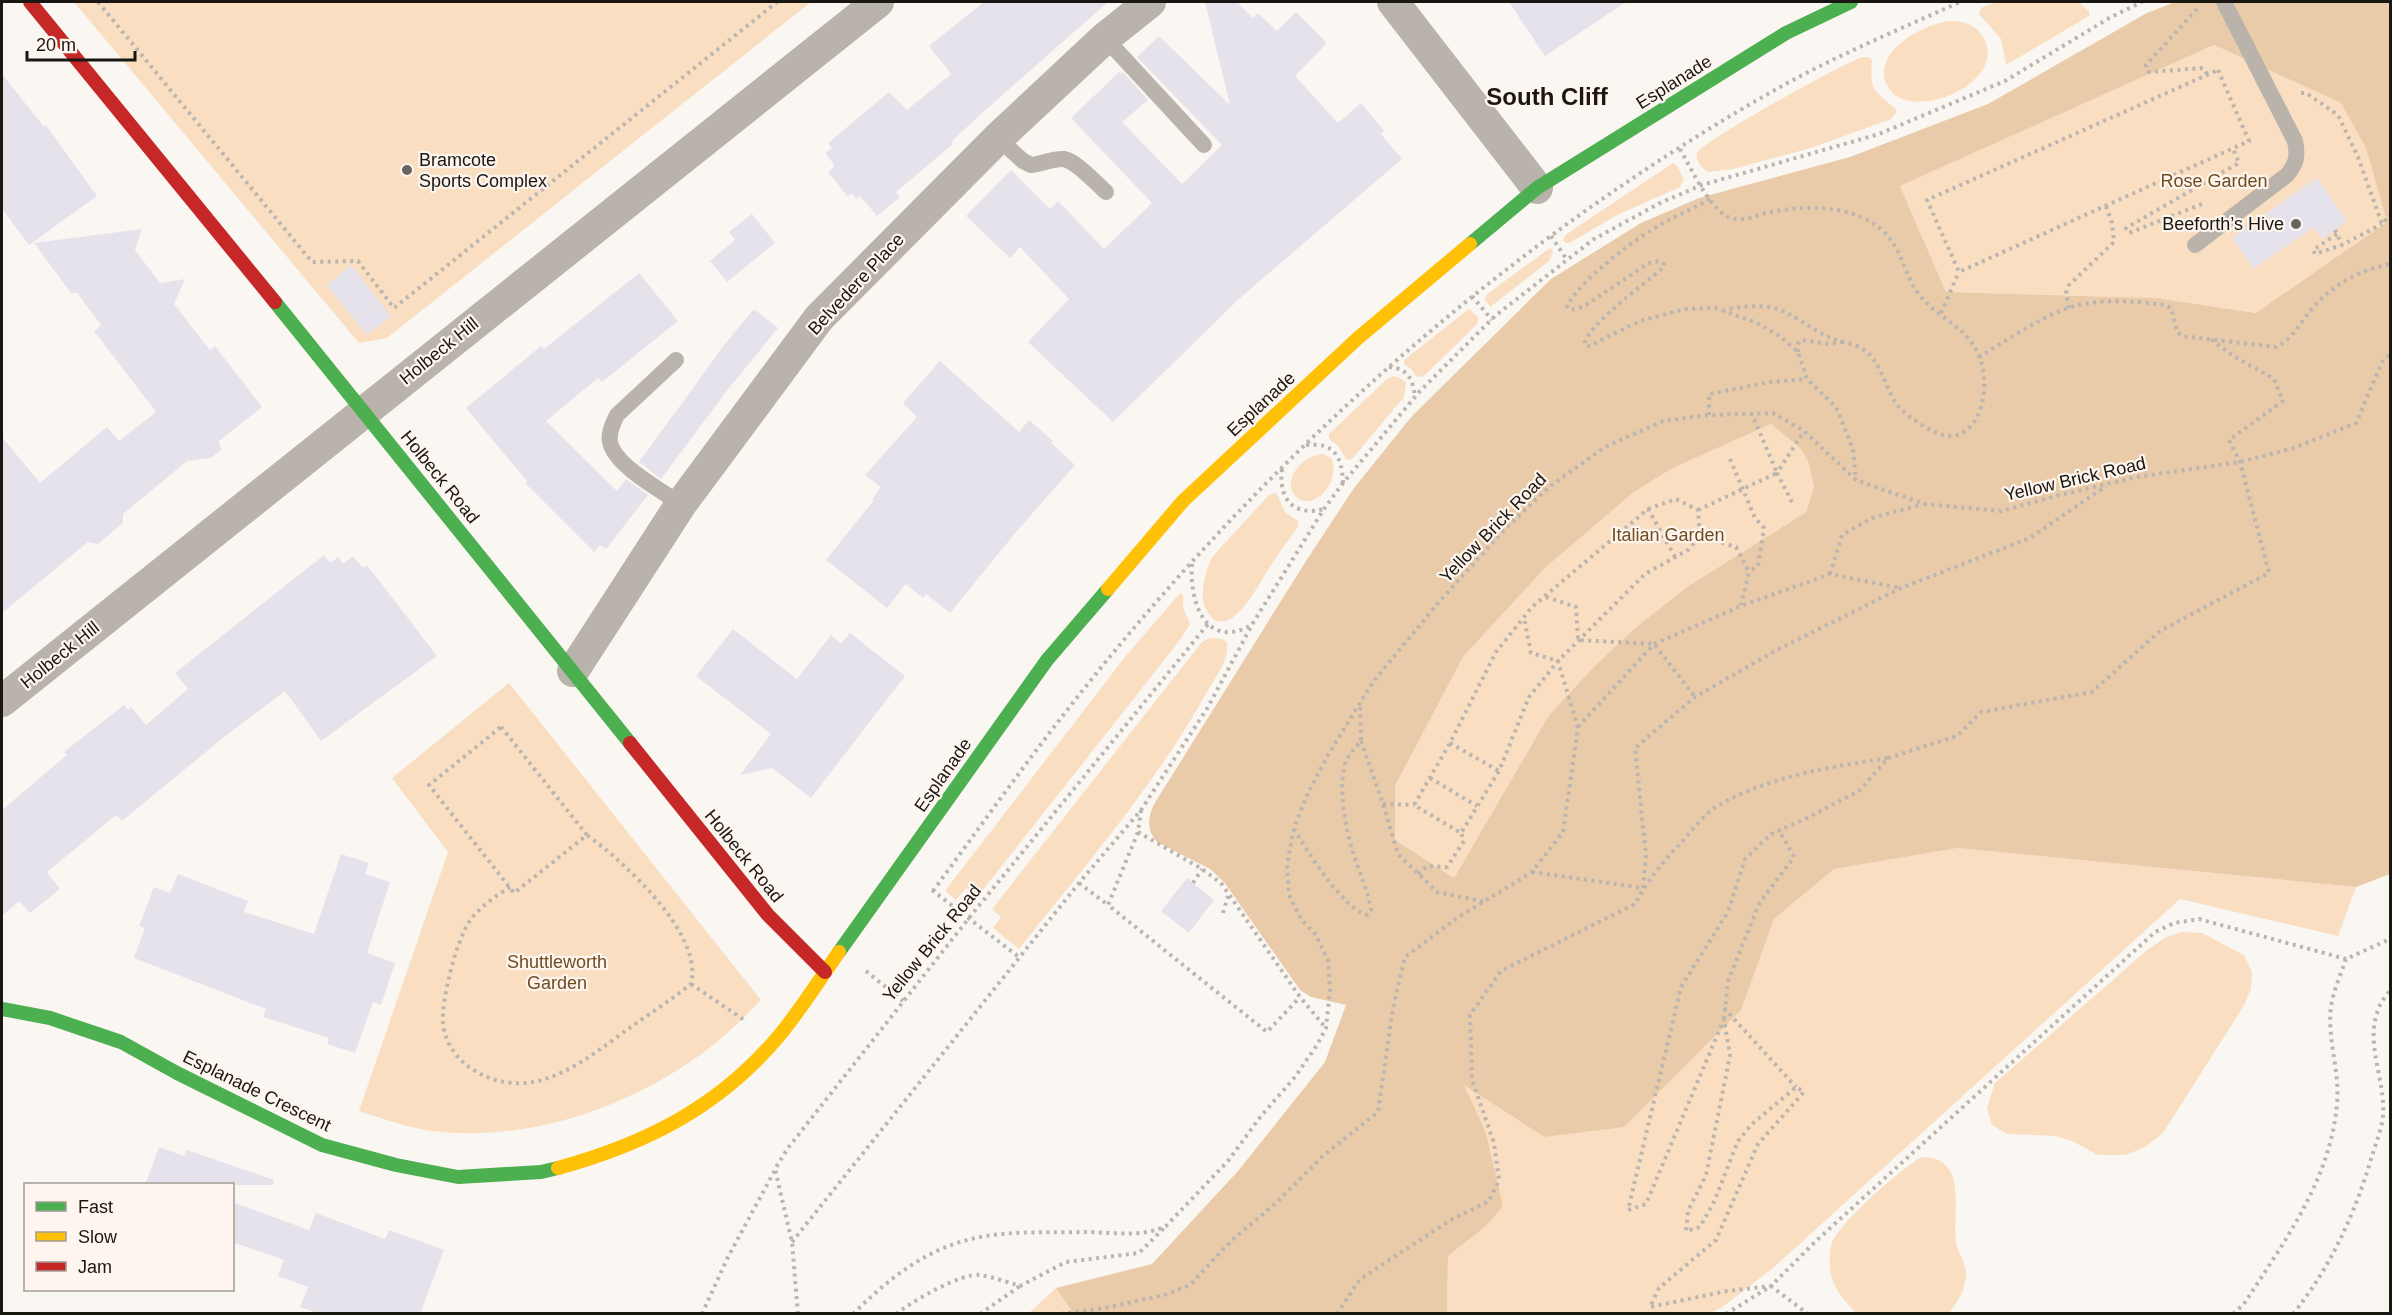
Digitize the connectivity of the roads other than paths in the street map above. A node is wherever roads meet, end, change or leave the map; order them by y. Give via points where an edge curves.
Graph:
1 (30, 2) edge
2 (878, 2) edge
3 (1150, 2) edge
4 (1393, 2) edge
5 (1851, 2) edge
6 (2224, 2) edge
7 (1105, 38) junction
8 (998, 138) junction
9 (1204, 146) dead end
10 (1537, 188) junction
11 (1106, 192) dead end
12 (2195, 245) dead end
13 (676, 360) dead end
14 (364, 410) junction
15 (681, 504) junction
16 (573, 671) junction
17 (2, 702) edge
18 (825, 972) junction
19 (2, 1009) edge

1 - 14 street, Holbeck Road
2 - 14 street, Holbeck Hill
3 - 7 street, Belvedere Place
4 - 10 street
5 - 10 street, Esplanade via 1786,33
6 - 12 lane via 2295,141 2298,156 2287,175
7 - 8 street, Belvedere Place
7 - 9 lane
8 - 11 lane via 1031,165 1065,159 1073,162
8 - 15 street, Belvedere Place via 819,318
10 - 18 street, Esplanade via 1358,338 1183,501 1047,660
13 - 15 lane via 617,415 610,441 625,465
14 - 16 street, Holbeck Road
14 - 17 street, Holbeck Hill
15 - 16 street, Belvedere Place
16 - 18 street, Holbeck Road via 768,915
18 - 19 street, Esplanade Crescent via 752,1066 710,1102 651,1135 601,1156 541,1172 458,1177 322,1145 121,1042 50,1018

